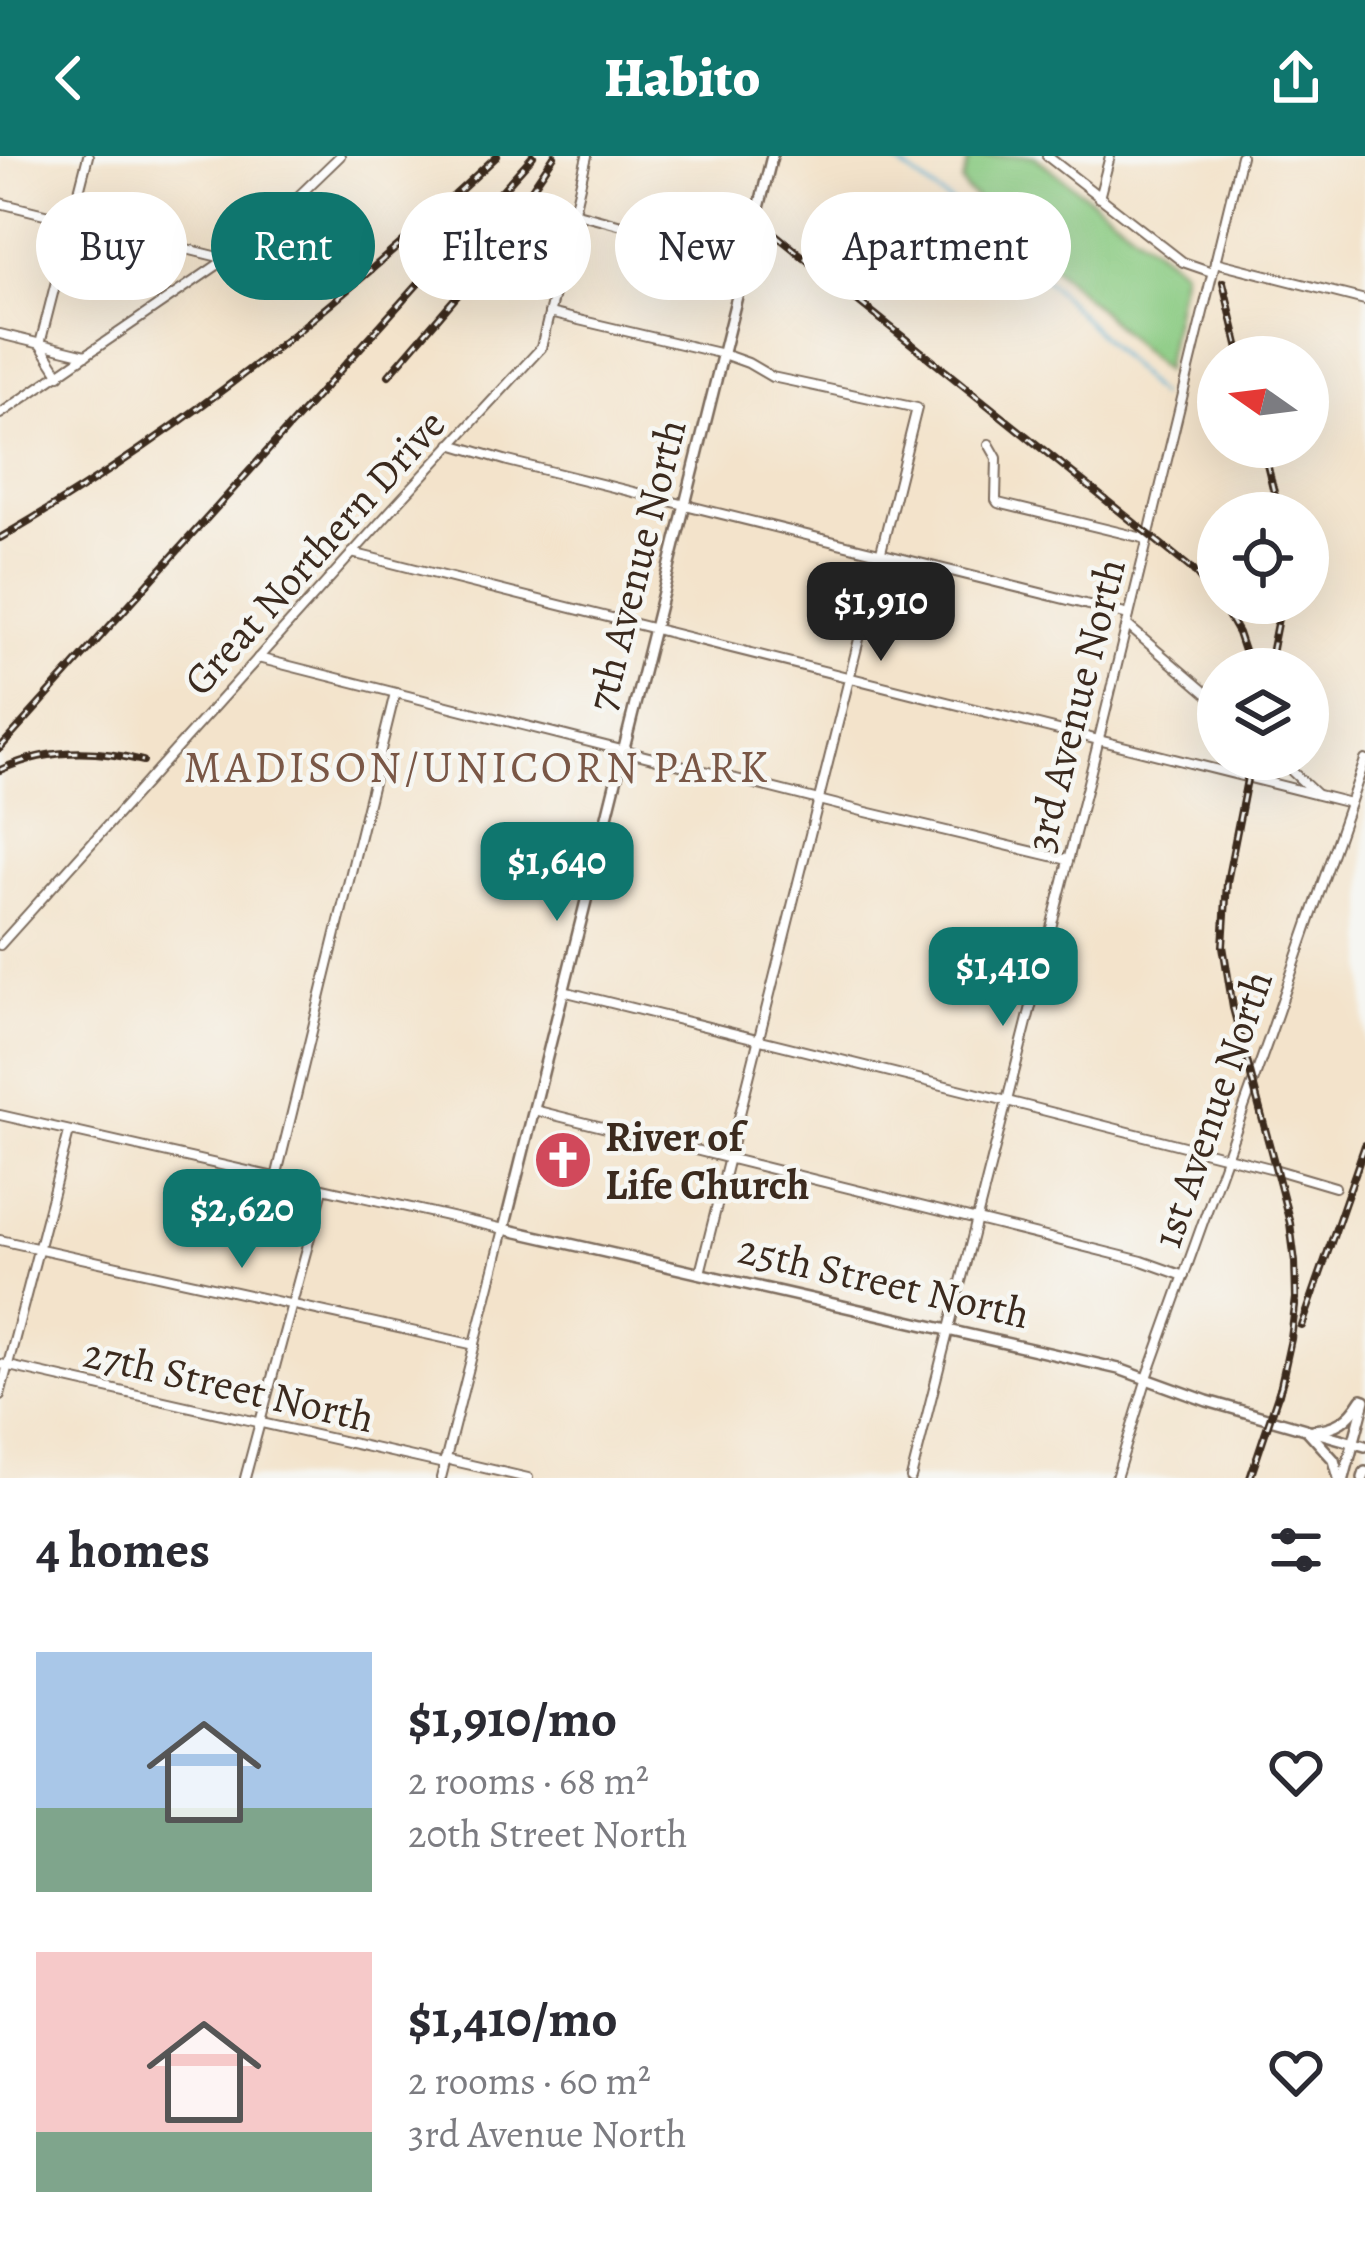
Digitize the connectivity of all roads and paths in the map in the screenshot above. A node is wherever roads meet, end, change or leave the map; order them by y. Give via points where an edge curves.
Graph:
1 (88, 156) edge
2 (587, 156) edge
3 (772, 156) edge
4 (1047, 156) edge
5 (1110, 156) edge
6 (1241, 156) edge
7 (336, 157) edge
8 (79, 192) edge
9 (301, 192) edge
10 (578, 192) edge
11 (763, 192) edge
12 (1100, 198) junction
13 (0, 203) edge
14 (36, 212) edge
15 (1214, 267) junction
16 (211, 269) edge
17 (51, 300) edge
18 (552, 300) edge
19 (736, 300) edge
20 (1365, 300) edge
21 (549, 313) junction
22 (0, 334) edge
23 (40, 344) junction
24 (88, 355) junction
25 (723, 355) junction
26 (60, 375) junction
27 (0, 414) edge
28 (452, 444) junction
29 (989, 444) dead end
30 (684, 506) junction
31 (1147, 539) junction
32 (352, 553) junction
33 (880, 554) junction
34 (1128, 620) junction
35 (653, 629) junction
36 (258, 658) junction
37 (849, 678) junction
38 (1197, 684) edge
39 (395, 693) junction
40 (1098, 740) junction
41 (623, 751) junction
42 (1365, 760) edge
43 (1301, 780) edge
44 (1317, 795) junction
45 (818, 800) junction
46 (1350, 803) junction
47 (1068, 860) junction
48 (0, 945) edge
49 (563, 991) junction
50 (758, 1039) junction
51 (1007, 1100) junction
52 (534, 1110) junction
53 (0, 1115) edge
54 (69, 1132) junction
55 (728, 1158) junction
56 (1227, 1158) junction
57 (276, 1178) junction
58 (1335, 1187) dead end
59 (322, 1189) junction
60 (977, 1220) junction
61 (504, 1229) junction
62 (0, 1240) edge
63 (39, 1249) junction
64 (700, 1273) junction
65 (1184, 1276) junction
66 (292, 1304) junction
67 (949, 1329) junction
68 (475, 1345) junction
69 (4, 1365) edge
70 (1147, 1378) junction
71 (0, 1396) edge
72 (1365, 1397) edge
73 (261, 1423) junction
74 (1308, 1431) junction
75 (1359, 1445) edge
76 (445, 1462) junction
77 (245, 1478) edge
78 (441, 1478) edge
79 (528, 1478) edge
80 (911, 1478) edge
81 (1116, 1478) edge
82 (1342, 1478) edge

1 - 8 street
2 - 10 street, Great Northern Drive
3 - 11 main road, 7th Avenue North
4 - 12 street
5 - 12 street
6 - 15 street, 3rd Avenue North
7 - 9 street
12 - 15 street via 1184,262
13 - 14 street
15 - 20 street
15 - 31 street, 3rd Avenue North
16 - 24 street
17 - 23 street
18 - 21 street, Great Northern Drive
19 - 25 main road, 7th Avenue North
21 - 25 street
21 - 28 street, Great Northern Drive via 541,347
22 - 23 street
23 - 24 street
23 - 26 street
24 - 26 street
25 - 30 main road, 7th Avenue North
25 - 33 street via 772,377 917,408
26 - 27 street
28 - 30 street
28 - 32 street, Great Northern Drive
29 - 31 street via 998,503
30 - 33 street
30 - 35 main road, 7th Avenue North
31 - 34 street, 3rd Avenue North
32 - 35 street
32 - 36 street, Great Northern Drive
33 - 34 street
33 - 37 street
34 - 38 street
34 - 40 street, 3rd Avenue North
35 - 37 street
35 - 41 main road, 7th Avenue North
36 - 39 street
36 - 48 street, Great Northern Drive
37 - 40 street
37 - 45 street
39 - 41 street
39 - 57 street
40 - 44 street
40 - 47 street, 3rd Avenue North
41 - 45 street
41 - 49 main road, 7th Avenue North
42 - 46 street, 1st Avenue North
43 - 44 street
44 - 46 street
45 - 47 street
45 - 50 street
46 - 56 street, 1st Avenue North
47 - 51 street, 3rd Avenue North
49 - 50 street
49 - 52 main road, 7th Avenue North
50 - 51 street
50 - 55 street
51 - 56 street
51 - 60 street, 3rd Avenue North
52 - 55 street
52 - 61 main road, 7th Avenue North
53 - 54 street, 25th Street North
54 - 57 street, 25th Street North
54 - 63 street
55 - 60 street
55 - 64 street
56 - 58 street
56 - 65 street, 1st Avenue North
57 - 59 street, 25th Street North
59 - 61 street, 25th Street North
59 - 66 street
60 - 65 street
60 - 67 street, 3rd Avenue North
61 - 64 main road, 25th Street North
61 - 68 street, 7th Avenue North
62 - 63 street
63 - 66 street
63 - 69 street
64 - 67 main road, 25th Street North
65 - 70 street, 1st Avenue North
66 - 68 street
66 - 73 street
67 - 70 main road, 25th Street North
67 - 80 street, 3rd Avenue North
68 - 76 street, 7th Avenue North
69 - 71 street
69 - 73 street, 27th Street North
70 - 74 main road, 25th Street North
70 - 81 street, 1st Avenue North
72 - 74 main road via 1344,1422
72 - 75 main road
73 - 76 street, 27th Street North
73 - 77 street
74 - 75 main road, 25th Street North
74 - 82 main road
75 - 82 main road
76 - 78 street, 7th Avenue North
76 - 79 street, 27th Street North

